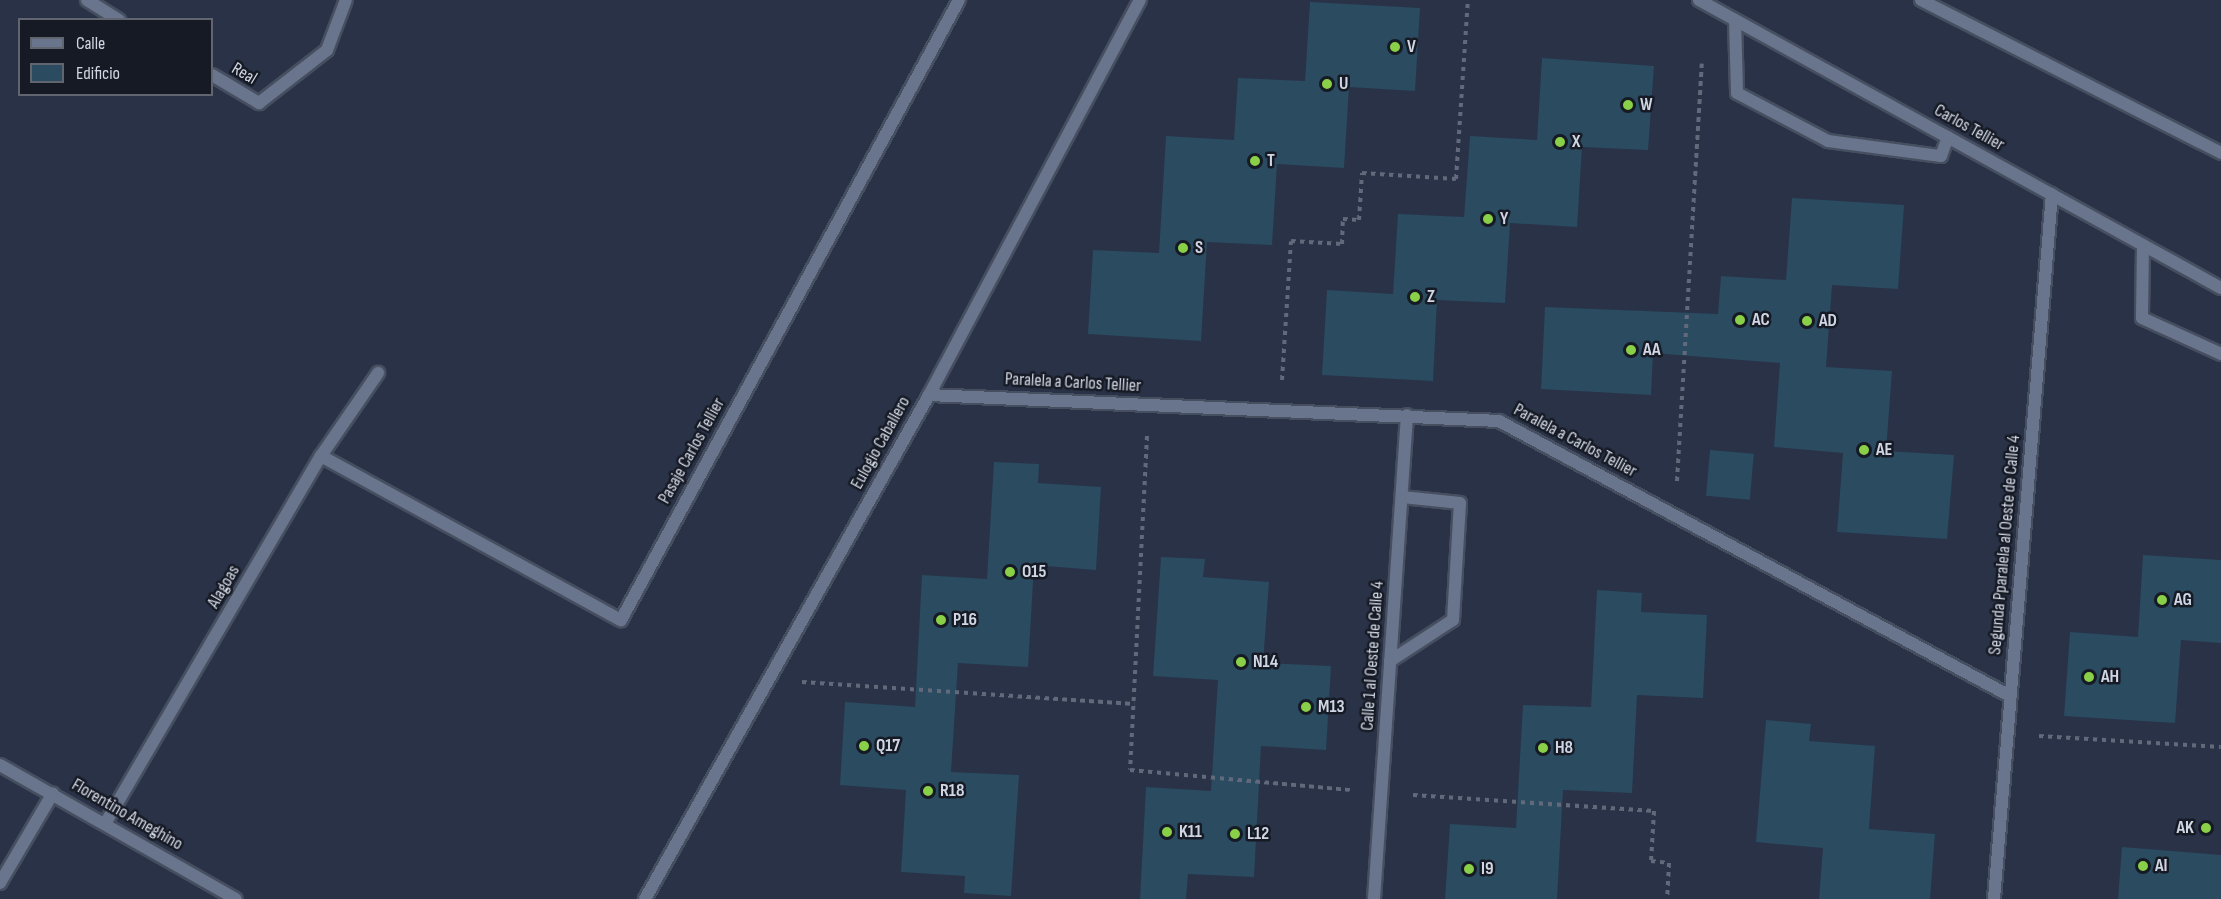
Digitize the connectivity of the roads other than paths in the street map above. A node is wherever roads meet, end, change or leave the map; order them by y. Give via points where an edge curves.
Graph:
1 (87, 0) edge
2 (346, 0) edge
3 (958, 0) edge
4 (1140, 0) edge
5 (1921, 0) edge
6 (1702, 2) edge
7 (116, 18) edge
8 (1735, 20) junction
9 (213, 76) edge
10 (1948, 137) junction
11 (2221, 153) edge
12 (2052, 194) junction
13 (2143, 245) junction
14 (2221, 288) edge
15 (2221, 354) edge
16 (378, 373) dead end
17 (928, 395) junction
18 (1407, 416) junction
19 (321, 456) junction
20 (1402, 496) junction
21 (1390, 661) junction
22 (2010, 696) junction
23 (0, 765) edge
24 (53, 793) junction
25 (106, 822) junction
26 (0, 883) edge
27 (236, 899) edge
28 (645, 899) edge
29 (1374, 899) edge
30 (1994, 899) edge

1 - 7 street
2 - 9 street, Real via 327,50 259,103
3 - 19 street, Pasaje Carlos Tellier via 621,620
4 - 17 street, Eulogio Caballero
5 - 11 street
6 - 8 street, Carlos Tellier
8 - 10 street, Carlos Tellier
8 - 10 street via 1737,93 1828,141 1941,156
10 - 12 street, Carlos Tellier
12 - 13 street, Carlos Tellier
12 - 22 street, Segunda Pparalela al Oeste de Calle 4
13 - 14 street, Carlos Tellier
13 - 15 street via 2142,318
16 - 19 street, Alagoas
17 - 18 street, Paralela a Carlos Tellier
17 - 28 street, Eulogio Caballero
18 - 20 street, Calle 1 al Oeste de Calle 4
18 - 22 street, Paralela a Carlos Tellier via 1499,421
19 - 25 street, Alagoas
20 - 21 street, Calle 1 al Oeste de Calle 4
20 - 21 street via 1460,503 1453,620
21 - 29 street, Calle 1 al Oeste de Calle 4
22 - 30 street, Segunda Pparalela al Oeste de Calle 4
23 - 24 street, Florentino Ameghino
24 - 25 street, Florentino Ameghino
24 - 26 street
25 - 27 street, Florentino Ameghino

